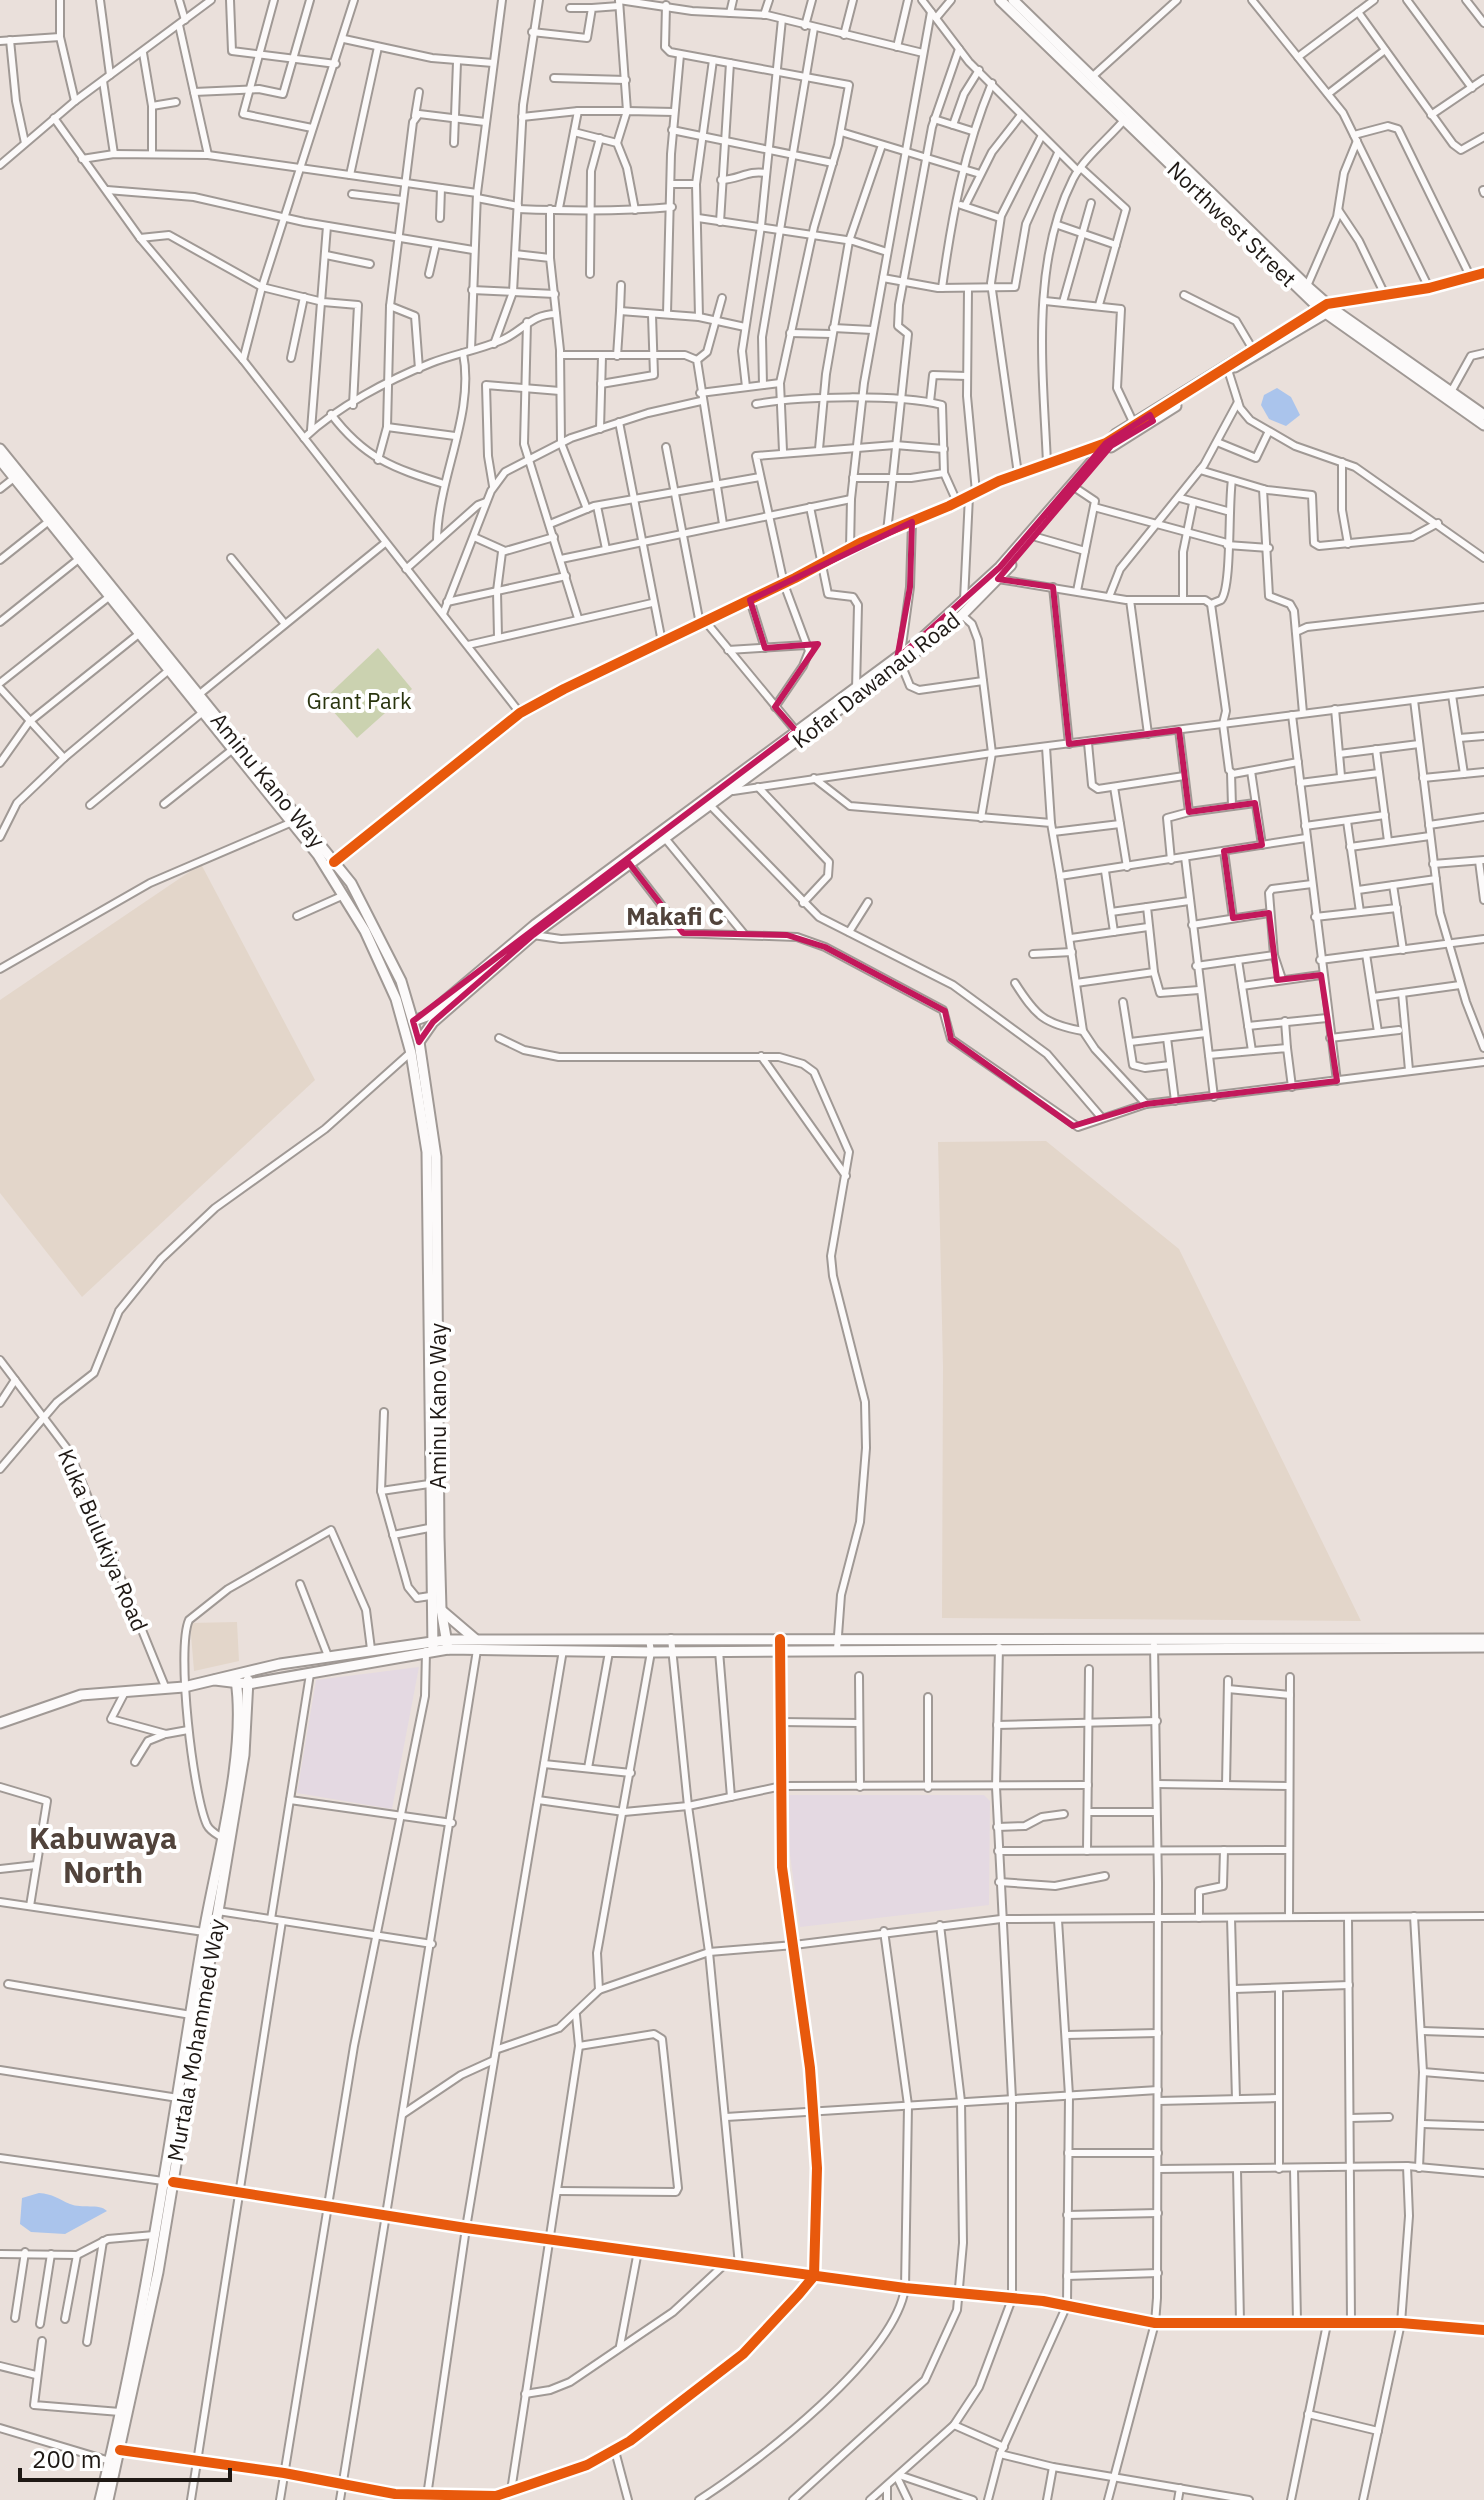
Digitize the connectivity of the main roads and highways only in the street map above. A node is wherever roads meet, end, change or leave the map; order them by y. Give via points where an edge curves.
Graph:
1 (1000, 0) edge
2 (1013, 0) edge
3 (1484, 273) edge
4 (1328, 308) junction
5 (1484, 415) edge
6 (1152, 418) junction
7 (1484, 425) edge
8 (0, 449) edge
9 (0, 460) edge
10 (901, 659) junction
11 (196, 696) junction
12 (359, 896) junction
13 (346, 898) junction
14 (413, 1021) junction
15 (419, 1042) junction
16 (433, 1279) junction
17 (441, 1609) junction
18 (430, 1618) junction
19 (702, 1638) junction
20 (1484, 1639) edge
21 (412, 1644) junction
22 (447, 1644) junction
23 (476, 1644) junction
24 (998, 1644) junction
25 (781, 1645) junction
26 (1484, 1647) edge
27 (430, 1648) junction
28 (702, 1651) junction
29 (247, 1671) junction
30 (235, 1673) junction
31 (215, 1680) junction
32 (269, 1680) junction
33 (242, 1684) junction
34 (247, 1710) junction
35 (0, 1723) edge
36 (168, 2181) junction
37 (100, 2500) edge
38 (108, 2500) edge

1 - 4 main road, Northwest Street
2 - 4 main road, Northwest Street
3 - 4 main road
4 - 5 main road, Northwest Street
4 - 6 main road, Kofar Dawanau Road
4 - 6 main road via 1252,348
4 - 7 main road, Northwest Street
6 - 10 main road, Kofar Dawanau Road via 1111,446 962,615
6 - 10 main road, Kofar Dawanau Road via 1106,443 1040,524
8 - 11 main road, Aminu Kano Way
9 - 11 main road, Aminu Kano Way via 169,670
10 - 14 main road, Kofar Dawanau Road via 796,731 536,924 427,1016
10 - 15 main road, Kofar Dawanau Road via 533,935 433,1022
11 - 12 main road, Aminu Kano Way
11 - 13 main road, Aminu Kano Way
12 - 13 main road
12 - 14 main road, Aminu Kano Way via 401,981
13 - 16 main road, Aminu Kano Way via 392,988 411,1053 427,1152
14 - 15 main road, Aminu Kano Way
15 - 16 main road, Aminu Kano Way via 436,1157
16 - 17 main road, Aminu Kano Way
16 - 18 main road, Aminu Kano Way
17 - 22 main road, Aminu Kano Way
17 - 23 main road
18 - 21 main road
18 - 27 main road, Aminu Kano Way
19 - 23 main road
19 - 25 main road
19 - 28 main road
20 - 24 main road via 1153,1638
21 - 27 main road
21 - 29 main road
22 - 23 main road
22 - 27 main road
23 - 28 main road via 563,1651
24 - 25 main road
24 - 26 main road via 1154,1649
25 - 28 main road
27 - 32 main road
29 - 30 main road
29 - 33 main road, Murtala Mohammed Way
30 - 31 main road
30 - 33 main road, Murtala Mohammed Way
31 - 33 main road
31 - 35 main road via 81,1695
32 - 33 main road
32 - 34 main road via 257,1689
33 - 34 main road, Murtala Mohammed Way
33 - 36 main road, Murtala Mohammed Way
34 - 36 main road, Murtala Mohammed Way via 218,1911
36 - 37 main road, Murtala Mohammed Way
36 - 38 main road, Murtala Mohammed Way via 149,2320

